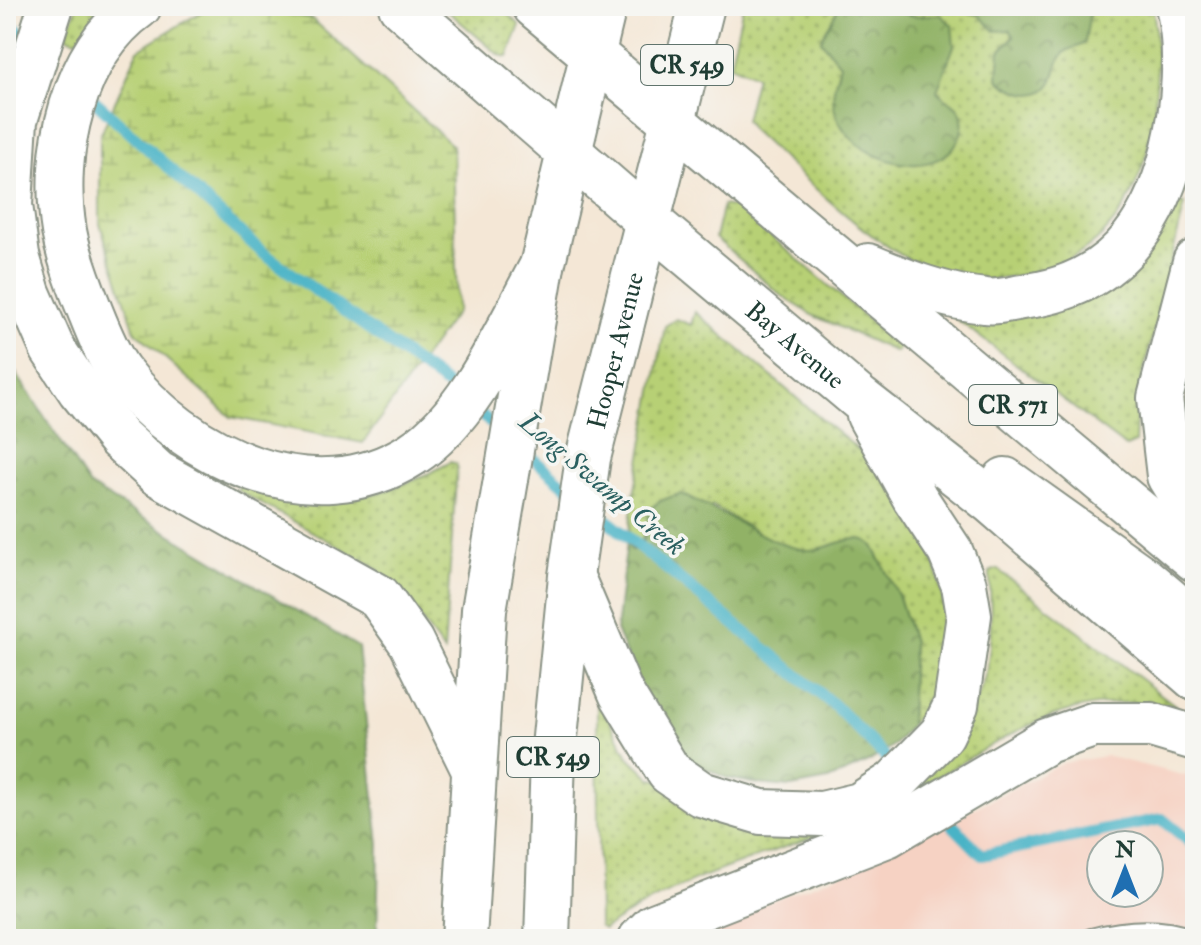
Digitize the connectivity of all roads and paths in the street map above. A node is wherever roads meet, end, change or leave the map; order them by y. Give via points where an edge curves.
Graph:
1 (139, 6) edge
2 (535, 6) edge
3 (604, 6) edge
4 (702, 6) edge
5 (1178, 6) edge
6 (398, 10) edge
7 (49, 14) edge
8 (590, 53) junction
9 (671, 123) junction
10 (567, 149) junction
11 (647, 220) junction
12 (831, 251) junction
13 (1195, 262) edge
14 (542, 266) junction
15 (860, 399) junction
16 (1195, 519) edge
17 (1195, 559) edge
18 (573, 565) junction
19 (1195, 622) edge
20 (1195, 678) edge
21 (1195, 738) edge
22 (473, 768) junction
23 (910, 785) junction
24 (464, 939) edge
25 (547, 939) edge
26 (641, 939) edge
27 (1091, 939) edge
28 (1190, 939) edge

1 - 14 main road via 120,20 92,61 70,111 62,165 64,230 80,287 119,370 156,409 217,455 273,475 318,482 373,474 414,453 480,379
2 - 8 main road, CR 571
3 - 8 main road, CR 549
4 - 9 main road, Hooper Avenue / CR 549
5 - 12 main road via 1184,87 1164,185 1139,233 1107,267 1052,293 988,302 923,289
6 - 10 main road, Bay Avenue
7 - 22 main road via 15,120 10,205 17,256 52,348 119,438 157,473 379,597 411,642
8 - 9 main road, CR 571
8 - 10 main road, CR 549
9 - 11 main road, Hooper Avenue / CR 549
9 - 12 main road, CR 571
10 - 11 main road, Bay Avenue
10 - 14 main road, CR 549
11 - 15 main road, Bay Avenue
11 - 18 main road, Hooper Avenue / CR 549 via 588,458
12 - 17 main road, CR 571
13 - 16 main road via 1160,398 1169,476
14 - 22 main road, CR 549 via 484,610
15 - 19 main road via 988,467
15 - 20 main road, Bay Avenue via 992,502
15 - 23 main road via 950,551 969,615 956,705
18 - 23 main road via 621,693 669,772 701,794 761,812 822,814
18 - 25 main road, Hooper Avenue / CR 549 via 553,757
21 - 23 main road via 1151,725 1093,725 1047,741 962,791
22 - 24 main road, CR 549
23 - 26 main road via 887,835 654,926
27 - 28 lane via 1136,931

